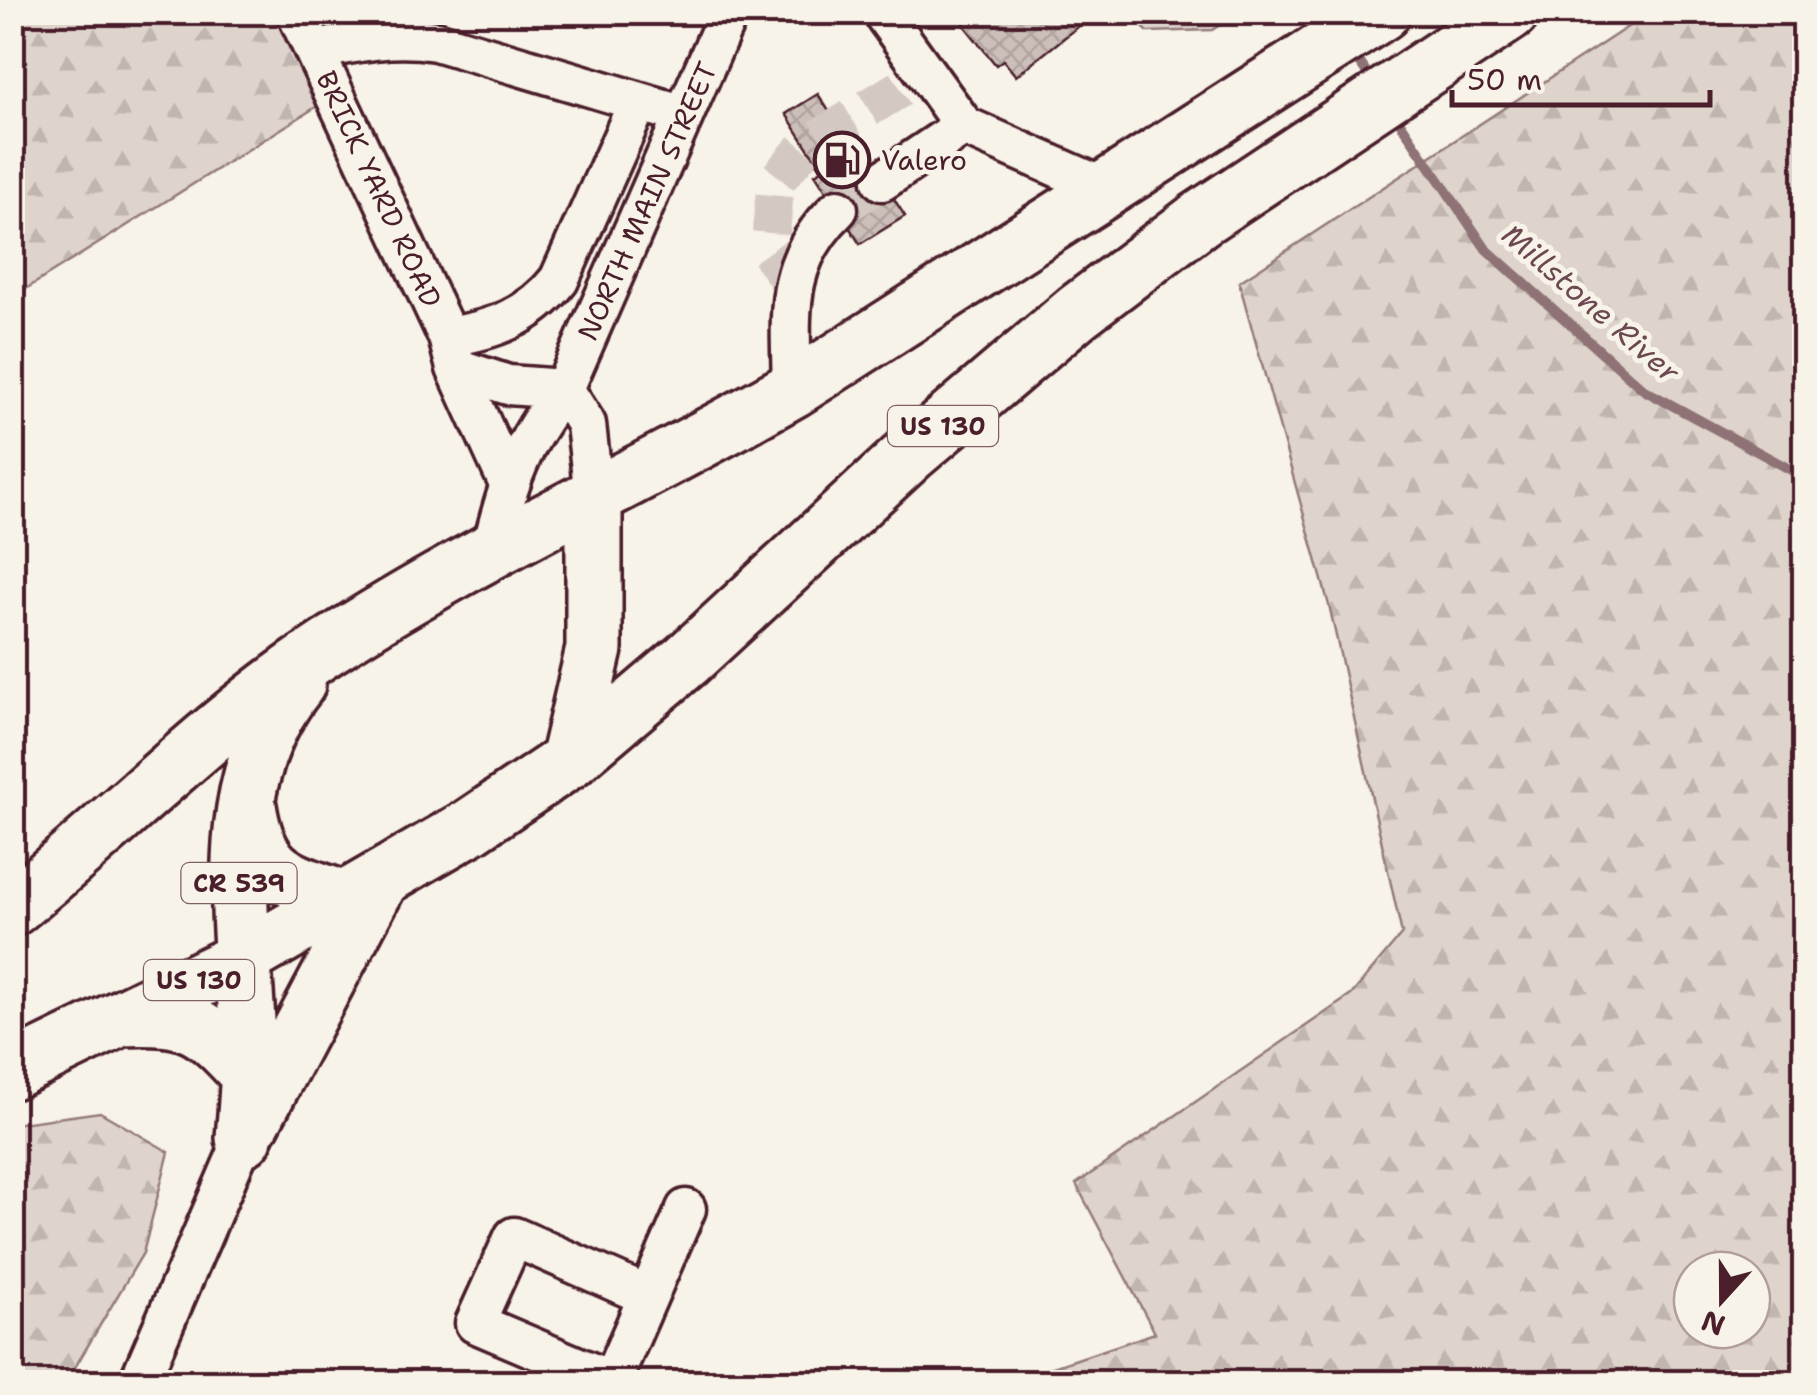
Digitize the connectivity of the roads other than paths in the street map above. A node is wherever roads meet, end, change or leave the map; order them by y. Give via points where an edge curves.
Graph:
1 (296, 12) edge
2 (729, 12) edge
3 (882, 12) edge
4 (1511, 12) edge
5 (1380, 14) edge
6 (316, 50) junction
7 (638, 103) junction
8 (684, 115) junction
9 (964, 126) junction
10 (882, 181) tunnel mouth
11 (1106, 189) junction
12 (838, 209) tunnel mouth
13 (559, 280) junction
14 (606, 296) junction
15 (452, 353) junction
16 (564, 390) junction
17 (792, 390) junction
18 (508, 482) junction
19 (594, 497) junction
20 (492, 548) junction
21 (597, 592) junction
22 (324, 650) junction
23 (568, 761) junction
24 (246, 794) junction
25 (363, 890) junction
26 (12, 908) edge
27 (240, 960) junction
28 (118, 1018) junction
29 (12, 1070) edge
30 (249, 1075) junction
31 (244, 1138) junction
32 (686, 1209) dead end
33 (648, 1296) junction
34 (139, 1382) edge
35 (611, 1382) edge

1 - 6 street, BRICK YARD ROAD
2 - 8 street, NORTH MAIN STREET
3 - 9 street
4 - 23 highway, US 130 via 1200,219 1077,312
5 - 11 highway
6 - 7 street via 408,36
6 - 15 street, BRICK YARD ROAD
7 - 8 street
7 - 13 street
8 - 14 street, NORTH MAIN STREET
9 - 10 street
9 - 11 street
11 - 17 highway
12 - 17 street via 812,234 791,283
13 - 14 street
13 - 15 street via 544,300
14 - 16 street, NORTH MAIN STREET
15 - 16 street via 508,384
15 - 18 street, BRICK YARD ROAD
16 - 18 street, NORTH MAIN STREET via 530,433
16 - 19 street via 586,424
17 - 19 highway
18 - 20 street, NORTH MAIN STREET
19 - 20 highway
19 - 21 highway
20 - 21 highway via 544,550 571,565
20 - 22 highway
21 - 23 highway via 590,668
22 - 24 highway, CR 539 via 285,699
22 - 26 highway
23 - 25 highway, US 130
24 - 25 highway via 264,862 288,881
24 - 27 highway, CR 539
25 - 27 highway, US 130
25 - 31 highway, CR 539
27 - 28 highway, US 130
27 - 30 highway, CR 539
28 - 29 highway, US 130
28 - 30 highway via 169,1016 210,1032
30 - 31 highway, CR 539
31 - 34 street, CR 539
32 - 33 street
33 - 35 street
33 - 35 street via 514,1237 475,1323

